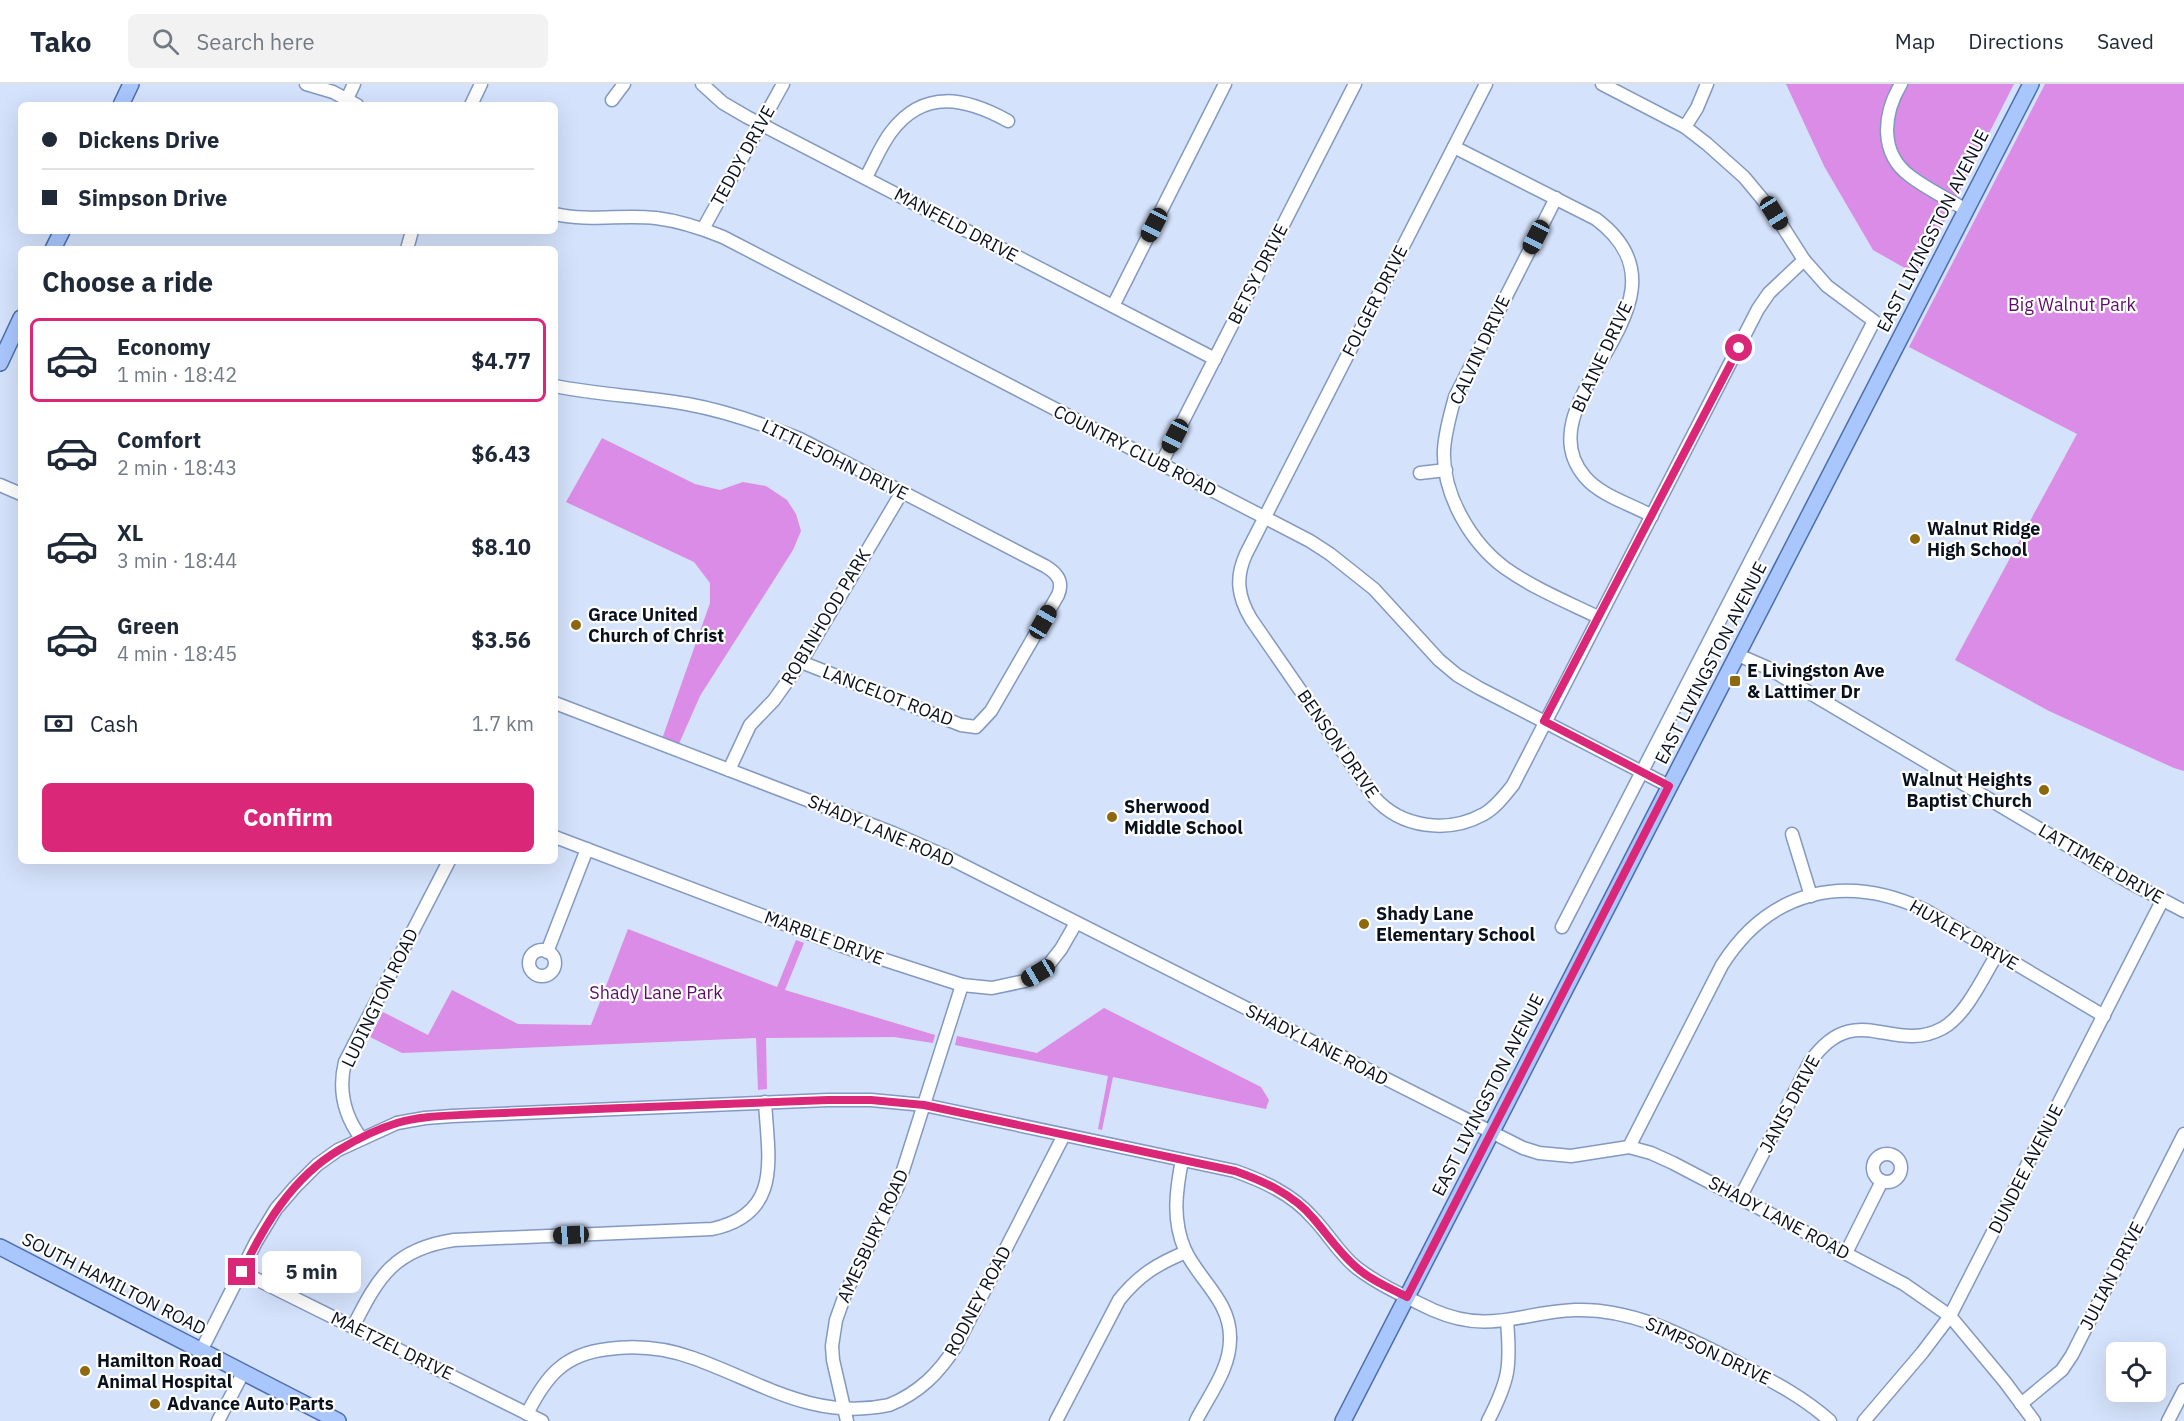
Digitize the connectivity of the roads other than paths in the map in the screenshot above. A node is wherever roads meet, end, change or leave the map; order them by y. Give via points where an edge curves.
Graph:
1 (131, 84) edge
2 (306, 84) edge
3 (354, 84) edge
4 (481, 84) edge
5 (624, 84) edge
6 (702, 84) edge
7 (783, 84) edge
8 (1225, 84) edge
9 (1356, 84) edge
10 (1486, 84) edge
11 (1602, 84) edge
12 (1707, 84) edge
13 (1901, 84) edge
14 (2031, 84) edge
15 (612, 100) dead end
16 (122, 102) edge
17 (352, 102) edge
18 (472, 102) edge
19 (1008, 121) dead end
20 (761, 123) junction
21 (1685, 127) junction
22 (1454, 147) junction
23 (866, 177) junction
24 (1556, 198) junction
25 (1966, 210) junction
26 (558, 214) edge
27 (703, 229) junction
28 (1804, 260) junction
29 (1113, 306) junction
30 (18, 324) edge
31 (1215, 359) junction
32 (0, 363) edge
33 (558, 387) edge
34 (1161, 464) junction
35 (1446, 470) junction
36 (1420, 473) dead end
37 (0, 485) edge
38 (902, 492) junction
39 (18, 493) edge
40 (1652, 516) junction
41 (1264, 519) junction
42 (1598, 617) junction
43 (1738, 655) junction
44 (801, 663) junction
45 (558, 704) edge
46 (1544, 721) junction
47 (976, 727) joint
48 (729, 770) junction
49 (1642, 772) junction
50 (1669, 786) junction
51 (1792, 834) dead end
52 (558, 838) edge
53 (587, 849) junction
54 (447, 864) edge
55 (1811, 896) junction
56 (2162, 900) junction
57 (2184, 911) edge
58 (1076, 923) junction
59 (1562, 927) dead end
60 (547, 952) dead end
61 (1997, 954) junction
62 (962, 985) junction
63 (2104, 1016) junction
64 (765, 1102) junction
65 (924, 1105) junction
66 (1491, 1133) junction
67 (2184, 1134) edge
68 (1064, 1135) junction
69 (361, 1138) junction
70 (1629, 1147) junction
71 (1182, 1160) junction
72 (1882, 1181) dead end
73 (1740, 1198) junction
74 (0, 1247) edge
75 (1186, 1251) junction
76 (1846, 1253) junction
77 (242, 1272) junction
78 (1407, 1297) junction
79 (1950, 1316) junction
80 (1507, 1321) junction
81 (353, 1327) junction
82 (201, 1351) junction
83 (243, 1373) junction
84 (2184, 1390) edge
85 (2021, 1404) junction
86 (528, 1414) junction
87 (846, 1418) edge
88 (1490, 1420) edge
89 (218, 1421) edge
90 (338, 1421) edge
91 (542, 1421) edge
92 (1056, 1421) edge
93 (1196, 1421) edge
94 (1343, 1421) edge
95 (1830, 1421) edge
96 (1864, 1421) edge
97 (2034, 1421) edge
98 (2168, 1421) edge

1 - 16 main road
2 - 17 street
3 - 17 street
4 - 18 street
5 - 15 street
6 - 20 street, MANFELD DRIVE via 723,103
7 - 20 street, TEDDY DRIVE
8 - 29 street
9 - 31 street, BETSY DRIVE
10 - 22 street, FOLGER DRIVE
11 - 21 street
12 - 21 street
13 - 25 street via 1886,125 1893,156 1911,177
14 - 25 main road, EAST LIVINGSTON AVENUE
19 - 23 street via 976,105 952,100 917,109 890,133
20 - 23 street, MANFELD DRIVE
20 - 27 street, TEDDY DRIVE
21 - 28 street via 1744,177 1774,213
22 - 24 street, BLAINE DRIVE
22 - 41 street, FOLGER DRIVE
23 - 29 street, MANFELD DRIVE
24 - 35 street, CALVIN DRIVE via 1455,397 1447,425
24 - 40 street, BLAINE DRIVE via 1596,219 1617,237 1629,258 1633,282 1623,318 1573,420 1570,439 1574,458 1594,486
25 - 43 main road, EAST LIVINGSTON AVENUE
26 - 27 street, COUNTRY CLUB ROAD via 593,219 654,218
27 - 34 street, COUNTRY CLUB ROAD
28 - 40 street, BENSON DRIVE via 1758,309
28 - 49 street via 1827,286 1874,321
29 - 31 street, MANFELD DRIVE
30 - 32 main road
31 - 34 street, BETSY DRIVE
33 - 38 street, LITTLEJOHN DRIVE via 686,404 760,423 800,439
34 - 41 street, COUNTRY CLUB ROAD
35 - 36 street
35 - 42 street, CALVIN DRIVE via 1449,489 1464,522 1487,552 1515,575
37 - 39 street
38 - 44 street, ROBINHOOD PARK
38 - 47 street, LITTLEJOHN DRIVE via 1052,570 1060,581 1053,604 991,711
40 - 42 street, BENSON DRIVE
41 - 46 street, COUNTRY CLUB ROAD via 1346,566 1374,589 1457,675
41 - 46 street, BENSON DRIVE via 1241,564 1241,601 1379,803 1407,820 1440,826 1485,813 1513,784
42 - 46 street, BENSON DRIVE
43 - 50 main road, EAST LIVINGSTON AVENUE
43 - 56 street, LATTIMER DRIVE via 1768,668
44 - 47 street, LANCELOT ROAD
44 - 48 street, ROBINHOOD PARK via 750,725
45 - 48 street, SHADY LANE ROAD
46 - 49 street, COUNTRY CLUB ROAD
48 - 58 street, SHADY LANE ROAD via 943,855
49 - 50 street, COUNTRY CLUB ROAD
49 - 59 street
50 - 66 main road, EAST LIVINGSTON AVENUE
51 - 55 street
52 - 53 street, MARBLE DRIVE
53 - 60 street
53 - 62 street, MARBLE DRIVE via 845,947
54 - 69 street, LUDINGTON ROAD via 345,1062 341,1084 344,1102
55 - 61 street, HUXLEY DRIVE via 1847,890 1895,897 1925,910
55 - 70 street, HUXLEY DRIVE via 1773,912 1731,950
56 - 57 street, LATTIMER DRIVE
56 - 63 street, DUNDEE AVENUE
58 - 62 street, MARBLE DRIVE via 1050,963 1025,981 992,988
58 - 66 street, SHADY LANE ROAD
61 - 63 street, HUXLEY DRIVE
61 - 73 street, JANIS DRIVE via 1965,1007 1944,1027 1908,1038 1859,1029 1842,1033 1824,1045 1810,1062
62 - 65 street, AMESBURY ROAD
63 - 79 street, DUNDEE AVENUE
64 - 65 street, SIMPSON DRIVE via 871,1100
64 - 69 street, SIMPSON DRIVE via 425,1118 397,1123
64 - 81 street via 769,1168 765,1190 753,1208 728,1226 454,1240 420,1247 390,1268 370,1294
65 - 68 street, SIMPSON DRIVE
65 - 87 street, AMESBURY ROAD via 898,1186 836,1320 833,1360
66 - 70 street, SHADY LANE ROAD via 1523,1148 1556,1156
66 - 78 main road, EAST LIVINGSTON AVENUE
67 - 85 street, JULIAN DRIVE via 2072,1355 2055,1377
68 - 71 street, SIMPSON DRIVE
68 - 87 street, RODNEY ROAD via 942,1368 900,1401
69 - 77 street, SIMPSON DRIVE via 317,1165 295,1186 276,1209
70 - 73 street, SHADY LANE ROAD via 1673,1163
71 - 75 street via 1175,1198 1179,1234
71 - 78 street, SIMPSON DRIVE via 1235,1171 1276,1188 1312,1216 1356,1267
72 - 76 street
73 - 76 street, SHADY LANE ROAD
74 - 82 main road, SOUTH HAMILTON ROAD
75 - 92 street via 1146,1272 1119,1300
75 - 93 street via 1223,1306 1230,1338 1223,1369
76 - 79 street, SHADY LANE ROAD via 1904,1284
77 - 81 street, MAETZEL DRIVE
77 - 82 street, SIMPSON DRIVE
78 - 80 street, SIMPSON DRIVE via 1462,1321
78 - 94 main road, EAST LIVINGSTON AVENUE
79 - 85 street, SHADY LANE ROAD
79 - 96 street, DUNDEE AVENUE
80 - 88 street via 1509,1367
80 - 95 street, SIMPSON DRIVE via 1576,1310 1626,1314 1691,1340 1786,1389
81 - 86 street, MAETZEL DRIVE
82 - 83 main road, SOUTH HAMILTON ROAD
83 - 89 street
83 - 90 main road, SOUTH HAMILTON ROAD
84 - 98 street
85 - 97 street, SHADY LANE ROAD
86 - 87 street, RODNEY ROAD via 542,1386 568,1362 598,1350 634,1347 692,1357 799,1408
86 - 91 street, MAETZEL DRIVE

